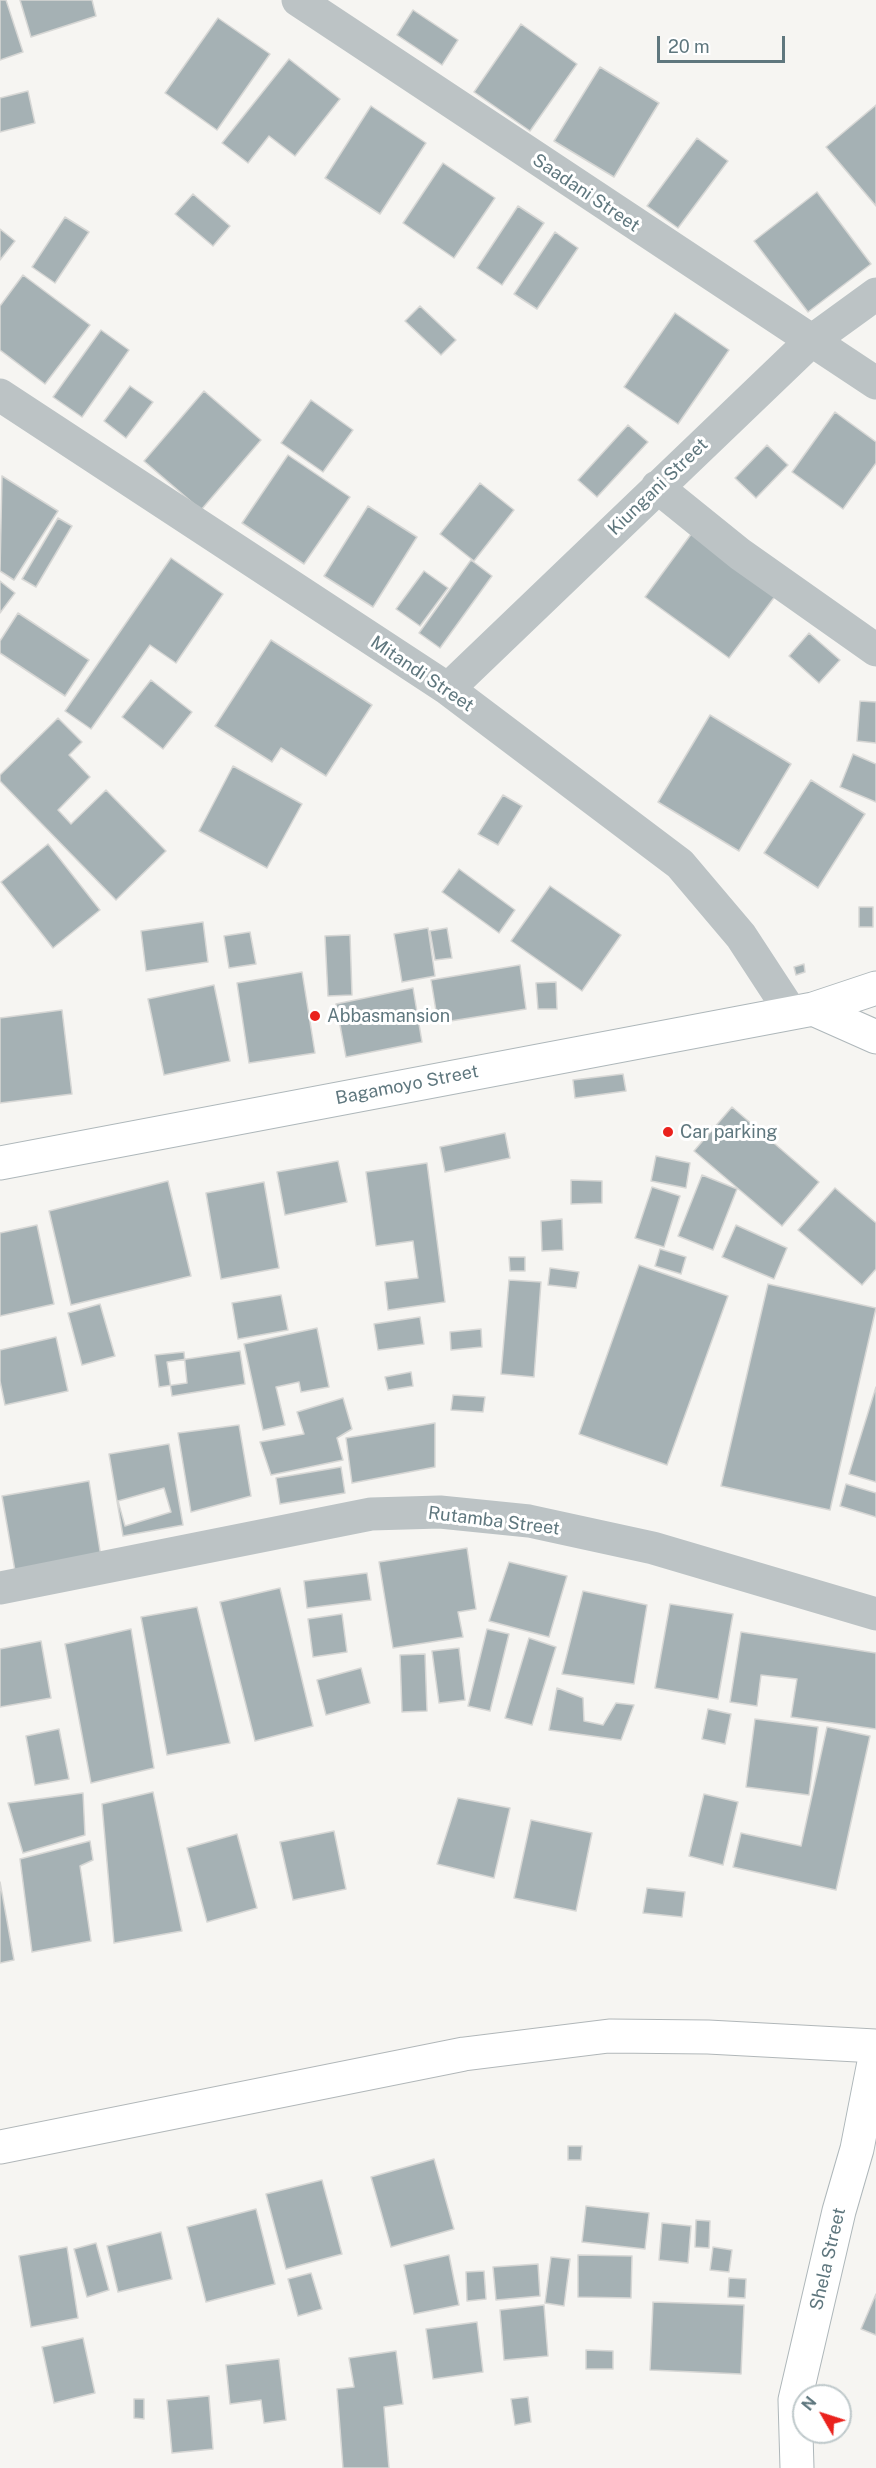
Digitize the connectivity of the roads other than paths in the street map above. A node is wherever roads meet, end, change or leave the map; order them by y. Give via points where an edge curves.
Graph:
1 (298, 0) edge
2 (876, 294) edge
3 (810, 342) junction
4 (876, 383) edge
5 (0, 395) edge
6 (657, 488) junction
7 (876, 650) edge
8 (448, 689) junction
9 (876, 988) edge
10 (802, 1010) junction
11 (876, 1037) edge
12 (0, 1163) edge
13 (0, 1588) edge
14 (876, 1614) edge
15 (876, 2046) edge
16 (876, 2052) edge
17 (0, 2147) edge
18 (797, 2468) edge

1 - 3 street, Saadani Street
2 - 3 street, Kiungani Street
3 - 4 street, Saadani Street
3 - 6 street, Kiungani Street
5 - 8 street, Mitandi Street
6 - 7 street via 740,554
6 - 8 street, Kiungani Street
8 - 10 street, Mitandi Street via 680,864
9 - 10 main road, Bagamoyo Street
10 - 11 main road
10 - 12 main road, Bagamoyo Street
13 - 14 street, Rutamba Street via 371,1514 440,1512 529,1521 653,1548
15 - 17 main road via 609,2036 464,2054
16 - 18 main road, Shela Street via 857,2149 795,2400

